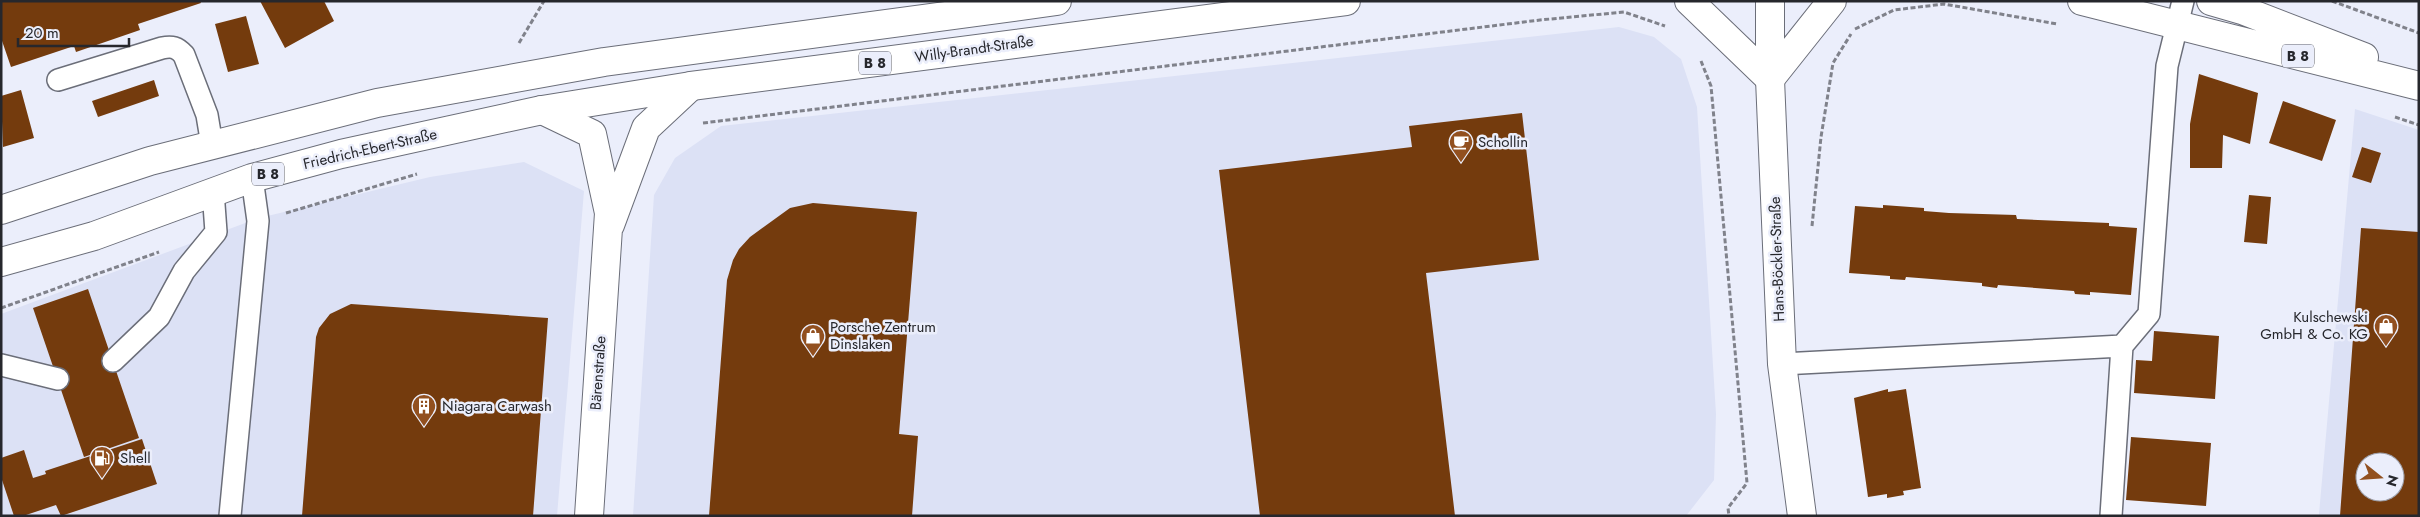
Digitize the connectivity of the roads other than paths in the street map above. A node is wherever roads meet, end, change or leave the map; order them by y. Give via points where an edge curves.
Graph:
1 (1057, 1) edge
2 (1346, 1) edge
3 (1689, 1) edge
4 (1770, 1) edge
5 (1832, 1) edge
6 (2082, 1) edge
7 (2211, 1) edge
8 (2243, 6) edge
9 (2180, 13) edge
10 (2419, 78) edge
11 (1770, 79) junction
12 (58, 80) dead end
13 (691, 86) junction
14 (2419, 86) edge
15 (542, 110) junction
16 (212, 145) junction
17 (113, 173) junction
18 (252, 178) junction
19 (213, 191) junction
20 (1, 210) edge
21 (609, 222) junction
22 (1, 231) edge
23 (1, 262) edge
24 (2122, 346) junction
25 (113, 361) dead end
26 (1782, 364) junction
27 (1, 365) edge
28 (58, 379) dead end
29 (230, 516) edge
30 (588, 516) edge
31 (1802, 516) edge
32 (2111, 516) edge

1 - 16 main road via 604,62 377,103
2 - 13 main road, Willy-Brandt-Straße / B 8
3 - 11 main road
4 - 11 main road, Hans-Böckler-Straße
5 - 11 main road
6 - 9 main road, B 8
7 - 8 main road, B 8
8 - 10 main road, B 8
9 - 14 main road, B 8
9 - 24 lane via 2166,66 2149,314
11 - 26 main road, Hans-Böckler-Straße
12 - 16 lane via 172,46 184,55 206,115
13 - 15 main road, Willy-Brandt-Straße / B 8
13 - 21 main road, Bärenstraße via 646,128
15 - 18 main road, Friedrich-Ebert-Straße / B 8 via 341,154
15 - 21 main road, Bärenstraße via 592,134
16 - 17 main road
17 - 20 main road
17 - 22 main road via 52,214
18 - 19 main road, Friedrich-Ebert-Straße / B 8
18 - 29 lane via 258,221
19 - 23 main road, Friedrich-Ebert-Straße / B 8 via 94,236
19 - 25 lane via 216,232 184,271 158,317
21 - 30 main road, Bärenstraße
24 - 26 lane
24 - 32 lane
26 - 31 main road, Hans-Böckler-Straße
27 - 28 lane

